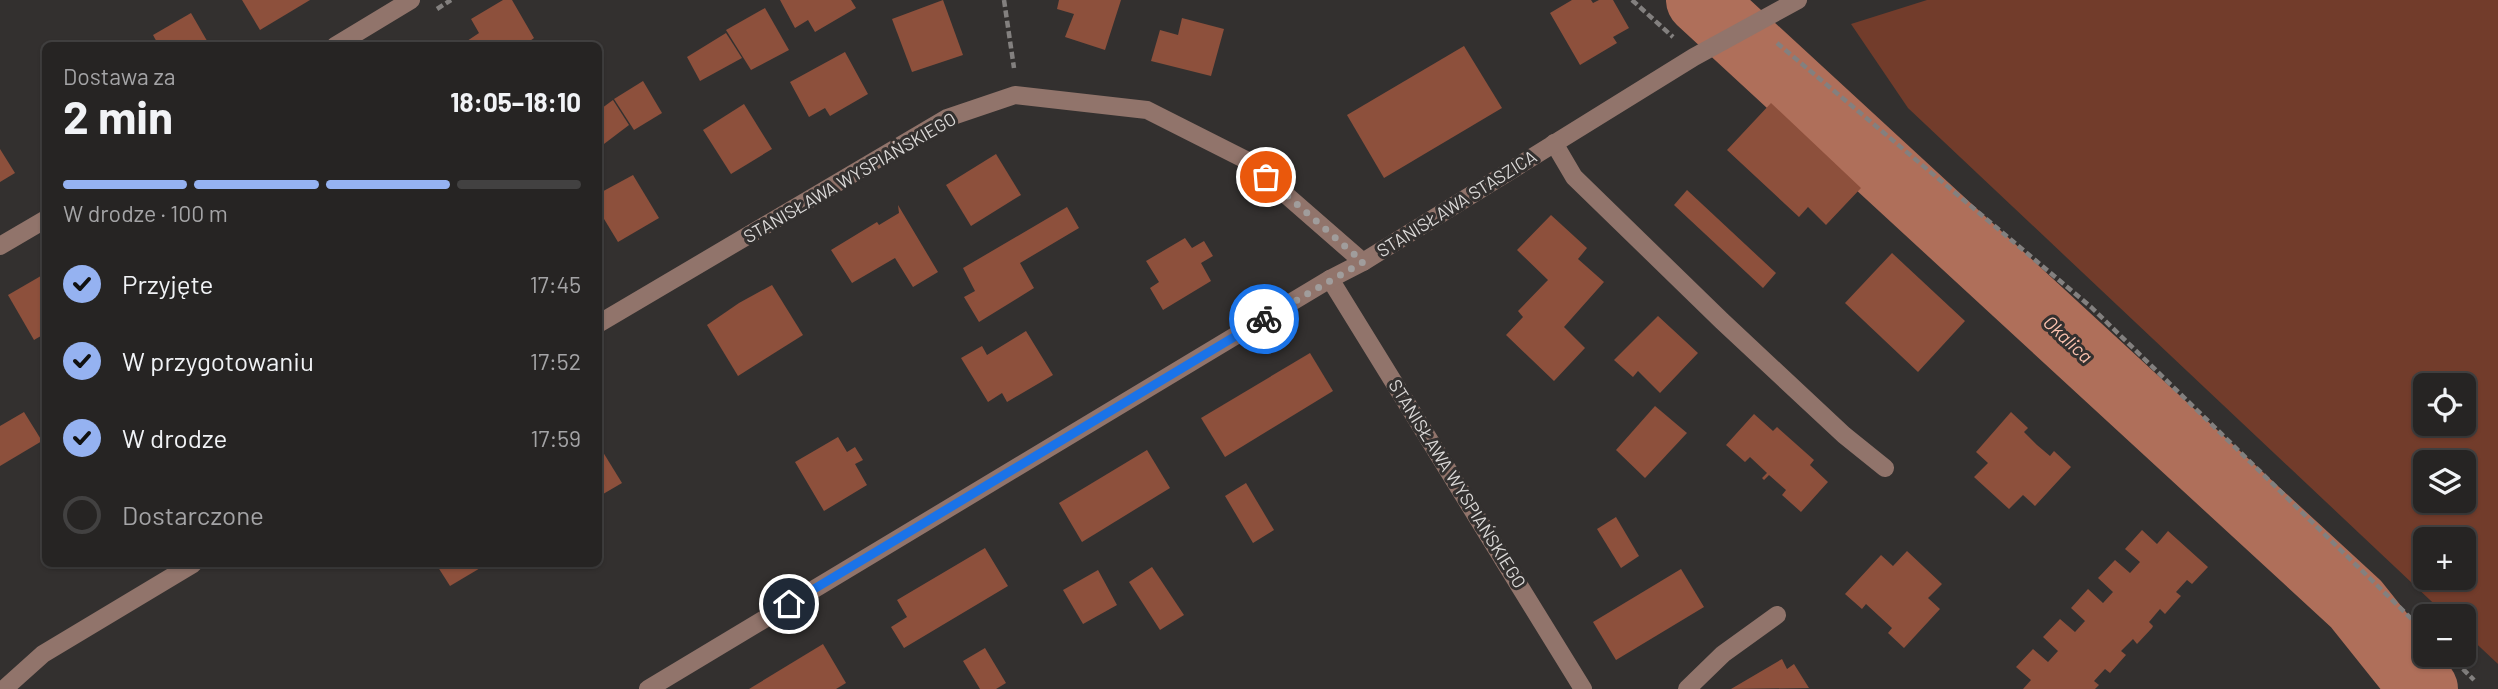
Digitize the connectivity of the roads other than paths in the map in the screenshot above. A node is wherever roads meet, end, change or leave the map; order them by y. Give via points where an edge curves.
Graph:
1 (411, 0) edge
2 (1798, 0) edge
3 (342, 42) edge
4 (1554, 144) junction
5 (42, 221) edge
6 (0, 246) edge
7 (1363, 262) junction
8 (1330, 279) junction
9 (602, 322) edge
10 (1885, 468) dead end
11 (188, 567) edge
12 (1777, 615) dead end
13 (4, 689) edge
14 (648, 689) edge
15 (1583, 689) edge
16 (1687, 689) edge

1 - 3 street
2 - 4 street, STANISŁAWA STASZICA via 1694,57
4 - 7 street, STANISŁAWA STASZICA
4 - 10 street via 1574,177 1844,435
5 - 6 street
7 - 8 street, STANISŁAWA STASZICA
7 - 9 street, STANISŁAWA WYSPIAŃSKIEGO via 1247,160 1146,110 1015,95 947,118
8 - 14 street, STANISŁAWA STASZICA
8 - 15 street, STANISŁAWA WYSPIAŃSKIEGO
11 - 13 street via 43,653
12 - 16 street via 1723,654

